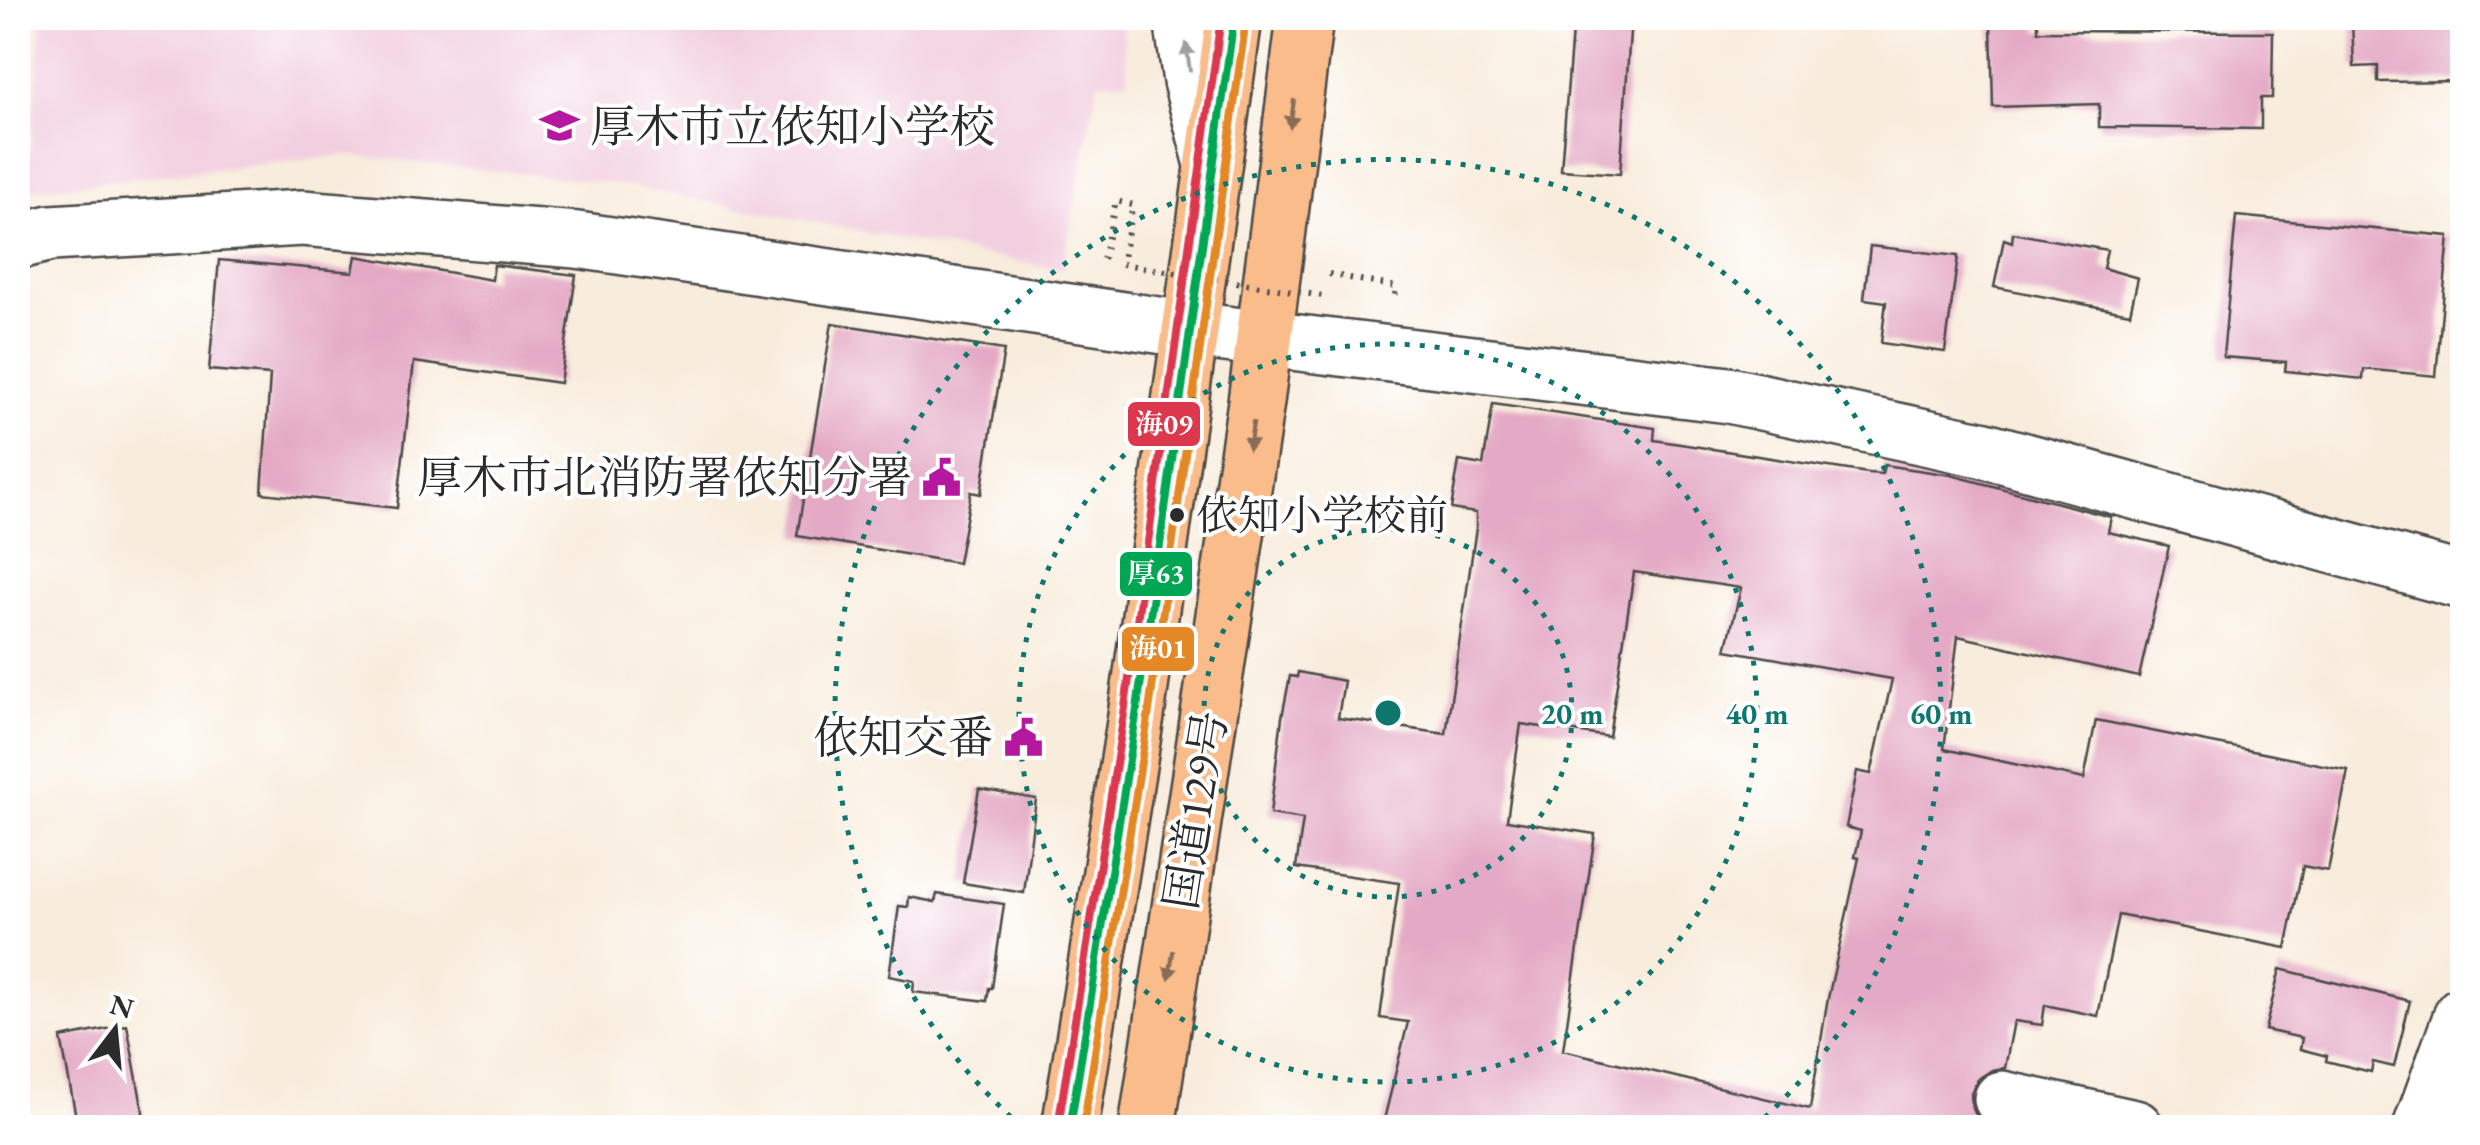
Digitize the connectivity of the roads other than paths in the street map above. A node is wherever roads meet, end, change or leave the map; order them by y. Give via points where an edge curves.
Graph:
1 (1182, 18) edge
2 (1234, 18) edge
3 (1306, 18) edge
4 (1213, 164) junction
5 (18, 242) edge
6 (1192, 330) junction
7 (1264, 338) junction
8 (2462, 581) edge
9 (2462, 1015) edge
10 (2029, 1088) dead end
11 (1070, 1128) edge
12 (1147, 1128) edge
13 (2135, 1128) edge
14 (2421, 1128) edge

4 -> 1 street
2 - 4 highway, 国道129号
3 -> 7 highway, 国道129号
4 - 6 highway, 国道129号
5 - 6 street via 51,233 302,218 577,240
6 - 7 street
6 - 11 highway, 国道129号
7 - 8 street via 1729,395 1981,449
7 -> 12 highway, 国道129号
9 - 14 street
10 - 13 street

